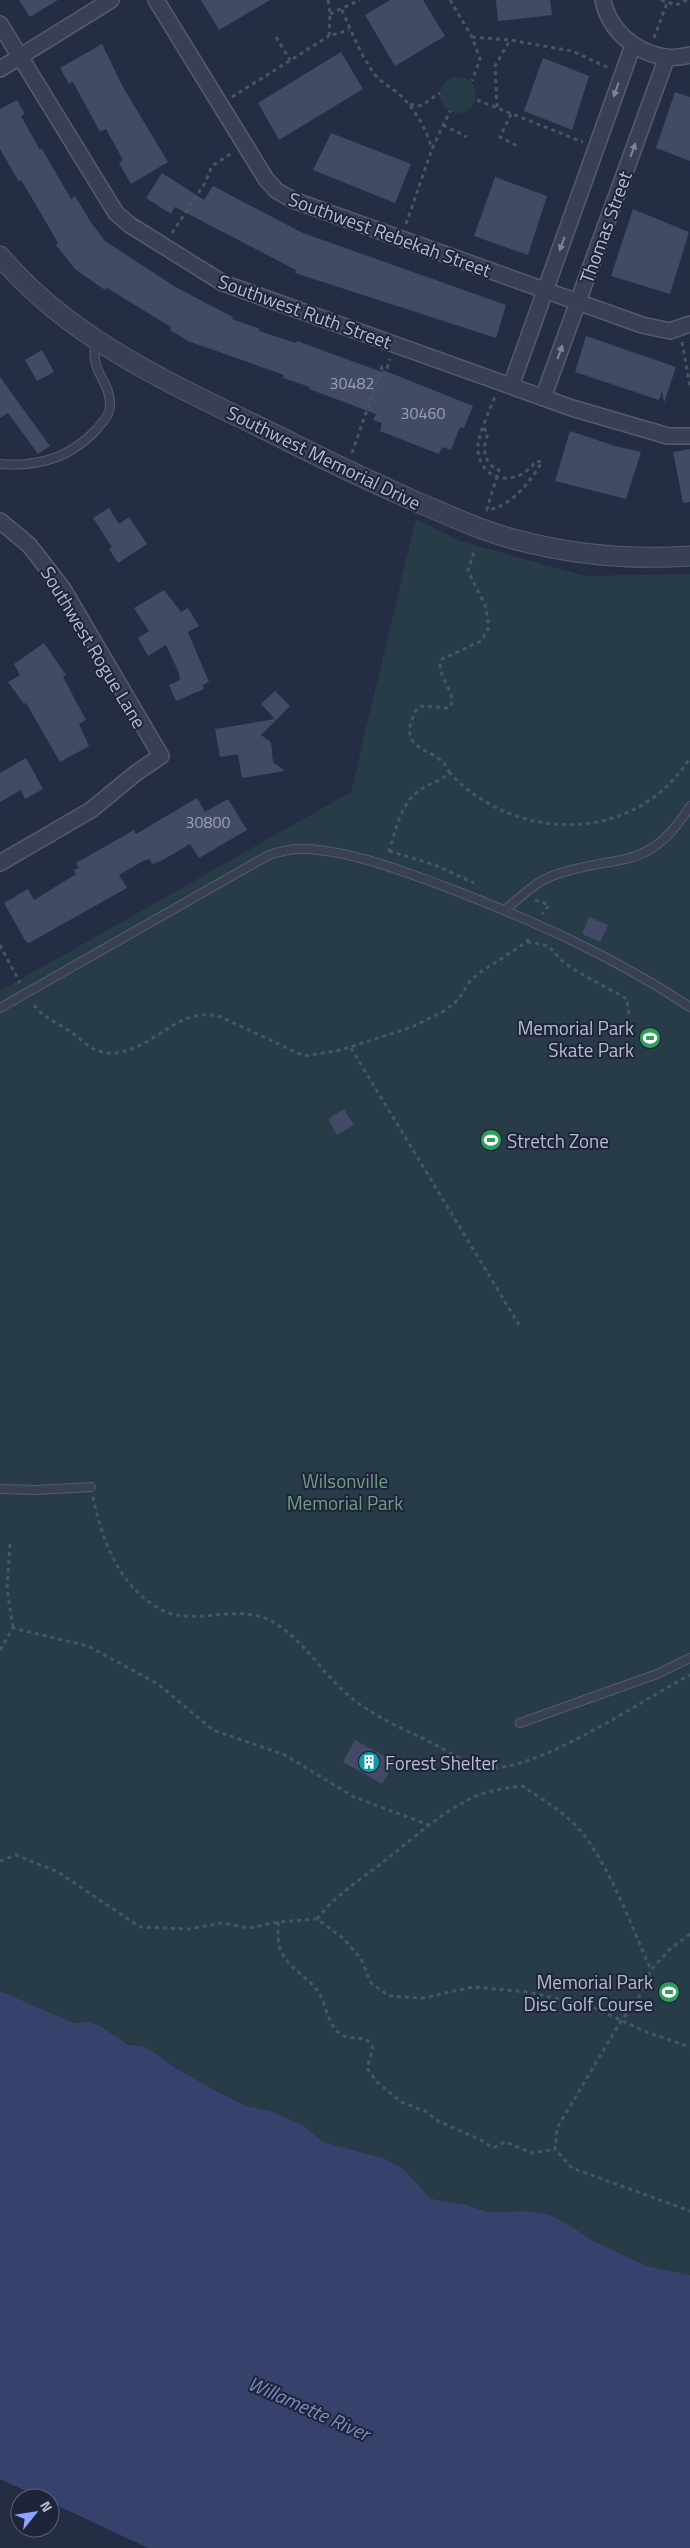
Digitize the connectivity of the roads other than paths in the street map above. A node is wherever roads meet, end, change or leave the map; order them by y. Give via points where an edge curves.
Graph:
1 (111, 0) edge
2 (156, 0) edge
3 (603, 0) edge
4 (0, 24) edge
5 (632, 45) junction
6 (690, 55) edge
7 (20, 57) junction
8 (667, 57) junction
9 (0, 70) edge
10 (0, 256) edge
11 (545, 290) junction
12 (578, 302) junction
13 (685, 327) edge
14 (96, 341) junction
15 (512, 386) junction
16 (544, 398) junction
17 (690, 436) edge
18 (0, 464) edge
19 (0, 522) edge
20 (690, 556) edge
21 (690, 806) edge
22 (0, 863) edge
23 (505, 910) junction
24 (690, 1006) edge
25 (0, 1008) edge
26 (92, 1487) road end
27 (0, 1489) edge
28 (690, 1658) edge
29 (520, 1723) dead end

1 - 7 street
2 - 11 street, Southwest Rebekah Street via 266,179 277,191 293,200
3 - 5 street via 609,17
4 - 7 street, Southwest Ruth Street
5 - 8 street
5 -> 11 street, Thomas Street
6 - 8 street
7 - 9 street
7 - 15 street, Southwest Ruth Street via 116,213 163,246 223,283
12 -> 8 street, Thomas Street
10 - 14 street, Southwest Memorial Drive via 46,304
11 - 12 street, Southwest Rebekah Street
11 - 15 street, Thomas Street
12 - 13 street, Southwest Rebekah Street via 661,330
16 -> 12 street, Thomas Street
14 - 18 lane via 95,366 110,400 110,413 88,438 66,454 48,462 29,465
14 - 20 street, Southwest Memorial Drive via 133,363 346,470 442,514 517,540 606,556
15 - 16 street, Southwest Ruth Street
16 - 17 street, Southwest Ruth Street via 668,436
19 - 22 street, Southwest Rogue Lane via 28,545 63,589 161,756 90,810
21 - 23 lane via 667,837 649,851 628,860 550,877
23 - 24 lane via 610,958
23 - 25 lane via 385,864 307,848 282,851 226,877
26 - 27 lane
28 - 29 lane via 657,1674

